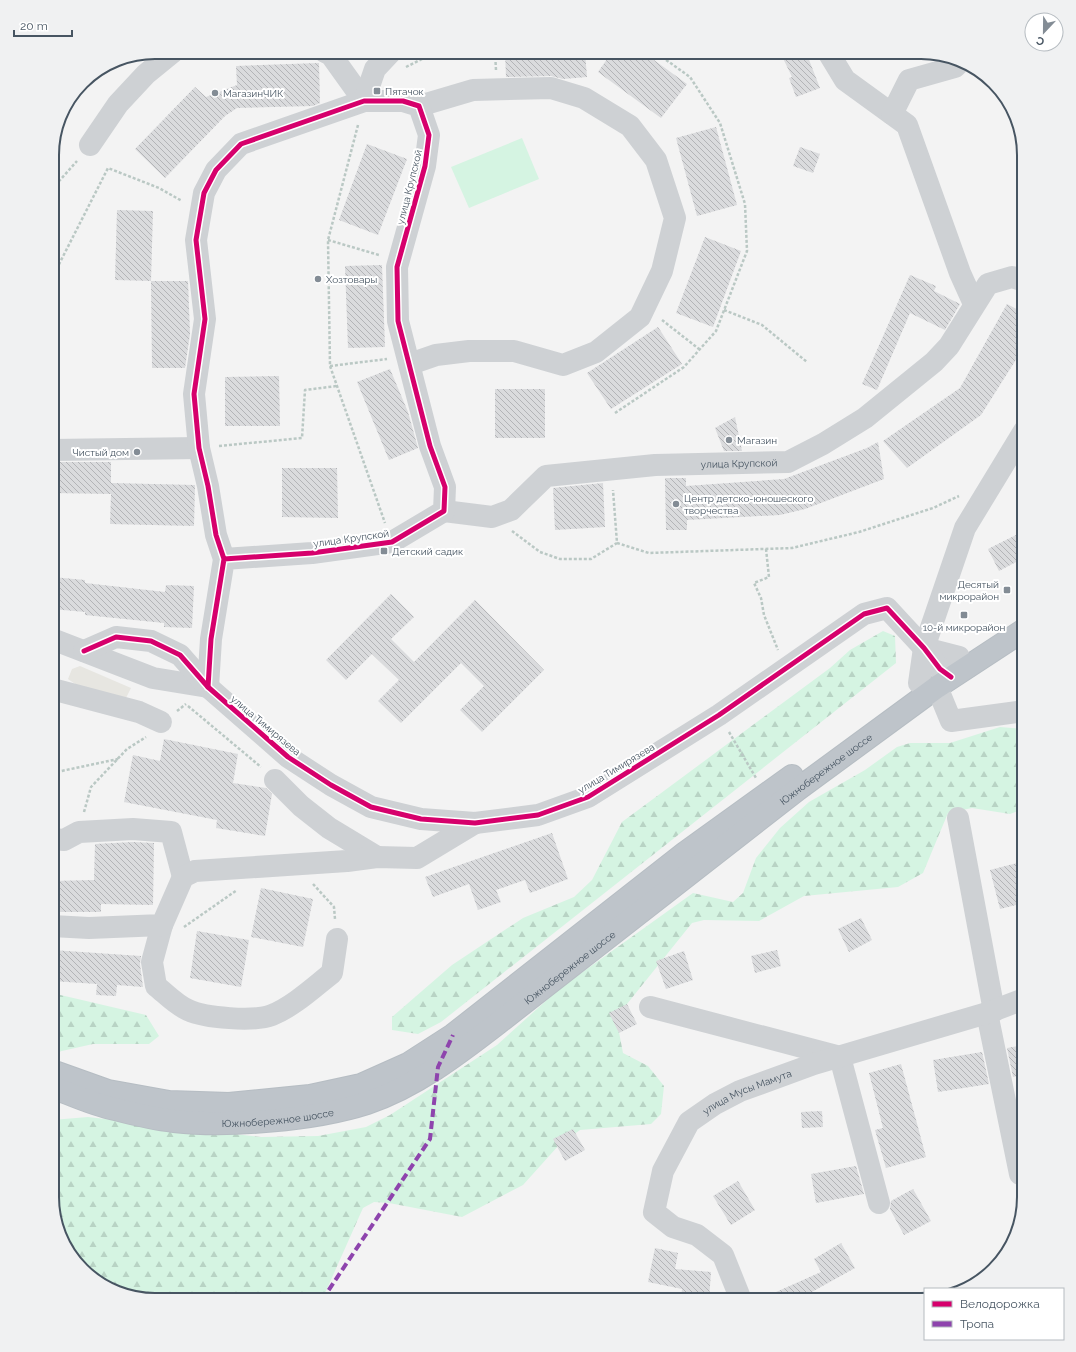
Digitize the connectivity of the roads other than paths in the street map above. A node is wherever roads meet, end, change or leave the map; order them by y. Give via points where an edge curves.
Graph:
1 (164, 59) edge
2 (334, 59) edge
3 (384, 59) edge
4 (832, 59) edge
5 (956, 66) edge
6 (364, 101) junction
7 (418, 106) junction
8 (892, 114) junction
9 (90, 145) road end
10 (1017, 279) edge
11 (974, 304) junction
12 (409, 360) junction
13 (1017, 443) edge
14 (199, 448) junction
15 (59, 450) edge
16 (444, 512) junction
17 (224, 559) junction
18 (1017, 619) edge
19 (1017, 634) edge
20 (211, 639) junction
21 (59, 641) edge
22 (924, 648) junction
23 (84, 650) junction
24 (180, 655) junction
25 (959, 656) junction
26 (937, 679) junction
27 (208, 687) junction
28 (59, 691) edge
29 (1017, 712) edge
30 (161, 722) road end
31 (275, 780) road end
32 (958, 818) dead end
33 (475, 824) junction
34 (59, 840) edge
35 (377, 857) junction
36 (183, 877) junction
37 (162, 925) junction
38 (59, 926) edge
39 (338, 939) road end
40 (1017, 1002) edge
41 (650, 1007) dead end
42 (990, 1012) junction
43 (840, 1057) junction
44 (59, 1074) edge
45 (59, 1090) edge
46 (1017, 1158) edge
47 (879, 1204) dead end
48 (738, 1293) edge

1 - 9 street via 146,74 118,104
2 - 6 street
3 - 6 street via 375,69
4 - 8 street via 845,80
5 - 8 street via 909,80
6 - 7 street via 402,101
6 - 14 street via 241,144 216,170 204,193 196,240 205,319 194,394
7 - 12 street, улица Крупской via 429,135 425,166 397,267 398,321
7 - 12 street via 474,90 551,88 584,98 630,126 656,160 675,218 662,271 640,317 596,352 563,365 514,351 469,351
8 - 11 street via 907,125 960,273
10 - 11 street, улица Крупской via 1012,277 988,284
11 - 16 street, улица Крупской via 950,346 934,362 865,418 788,462 655,465 546,476 510,510 492,517
12 - 16 street, улица Крупской via 430,446 444,487
13 - 22 street via 965,528
14 - 15 street
14 - 17 street via 216,535
16 - 17 street, улица Крупской via 392,542 312,553
17 - 20 street
18 - 25 highway, Южнобережное шоссе
19 - 26 highway, Южнобережное шоссе
20 - 24 street
20 - 27 street
21 - 23 street
22 - 25 street
22 - 26 street
22 - 33 street, улица Тимирязева via 888,608 864,614 719,715 588,797 538,815
23 - 24 street, улица Тимирязева via 116,637 151,640
23 - 27 street via 147,676
24 - 27 street, улица Тимирязева
25 - 26 highway, Южнобережное шоссе
26 - 29 street via 951,721
26 - 44 highway, Южнобережное шоссе via 766,794 685,853 453,1035 408,1064 361,1085 310,1096 229,1104 169,1102 108,1091
26 - 45 highway, Южнобережное шоссе via 459,1053 413,1082 367,1103 316,1115 235,1123 174,1121 113,1109
27 - 33 street, улица Тимирязева via 288,757 371,807 421,819
28 - 30 street via 139,712
31 - 35 street via 301,806 329,828
32 - 42 street
33 - 35 street via 416,858
34 - 36 street via 64,840 79,832 125,829 170,832
35 - 36 street via 195,871
36 - 37 street
37 - 38 street via 89,928
37 - 39 street via 152,962 156,986 187,1010 219,1017 252,1019 272,1015 298,1000 332,972
40 - 42 street, улица Мусы Мамута
41 - 43 street
42 - 43 street, улица Мусы Мамута
42 - 46 street
43 - 47 street
43 - 48 street, улица Мусы Мамута via 740,1090 715,1104 689,1122 663,1171 654,1212 673,1227 697,1235 723,1255

